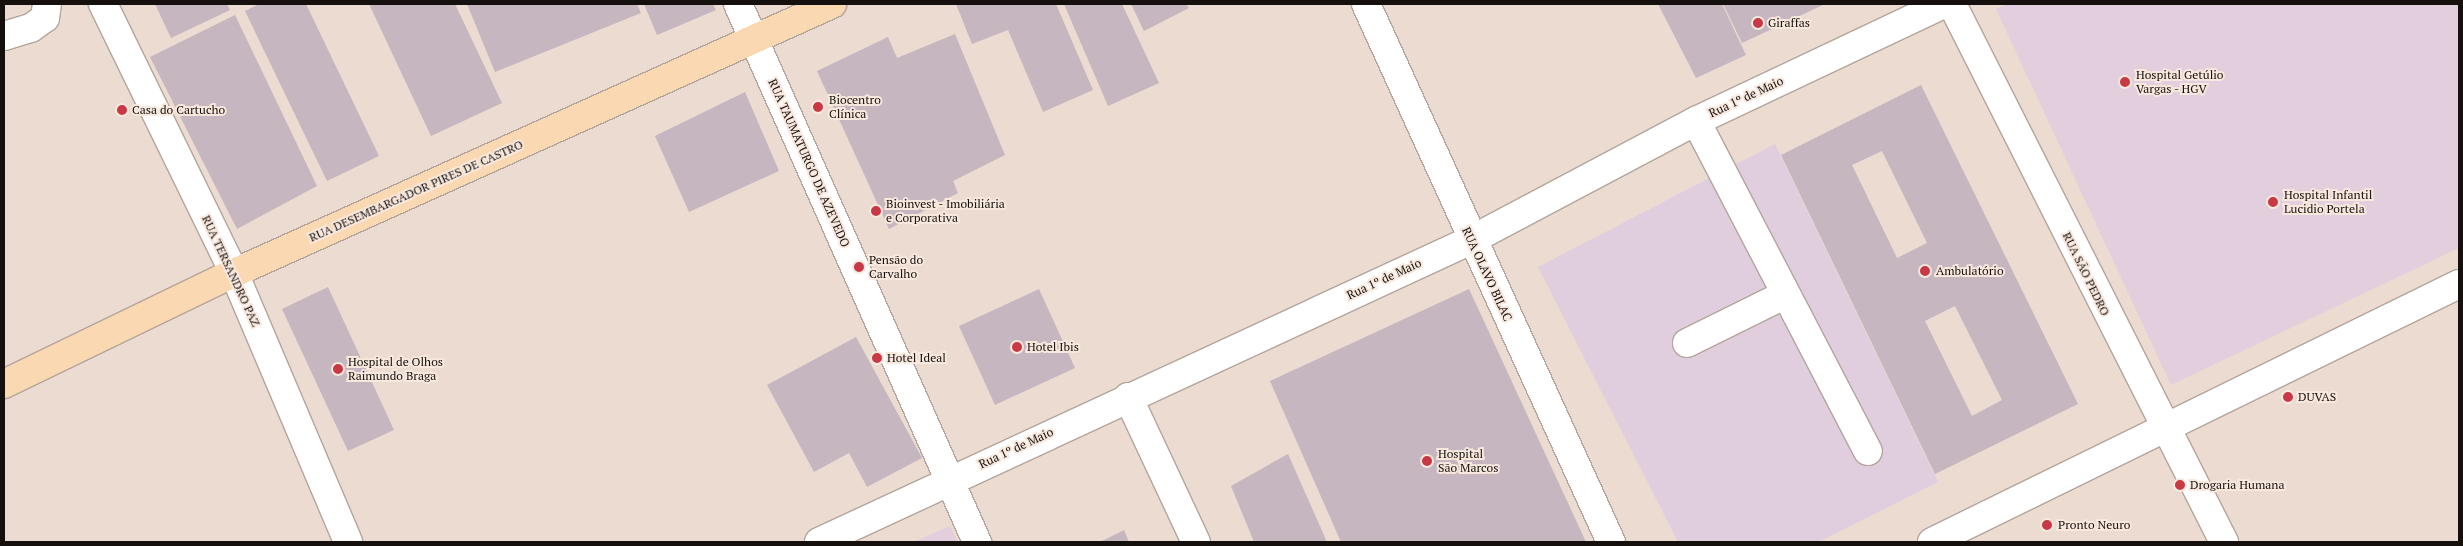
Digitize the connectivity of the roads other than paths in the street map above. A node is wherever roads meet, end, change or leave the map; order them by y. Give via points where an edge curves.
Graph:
1 (47, 4) edge
2 (103, 4) edge
3 (738, 4) edge
4 (832, 4) edge
5 (1366, 4) edge
6 (1944, 4) edge
7 (1952, 4) edge
8 (4, 36) edge
9 (754, 38) junction
10 (1696, 121) junction
11 (1471, 240) junction
12 (234, 273) junction
13 (2459, 284) edge
14 (1786, 294) junction
15 (1687, 343) dead end
16 (4, 384) edge
17 (1128, 397) junction
18 (2163, 428) junction
19 (1868, 451) dead end
20 (949, 480) junction
21 (348, 542) edge
22 (819, 542) edge
23 (977, 542) edge
24 (1196, 542) edge
25 (1611, 542) edge
26 (1932, 542) edge
27 (2224, 542) edge

1 - 8 street via 45,18 31,28
2 - 12 street, RUA TERSANDRO PAZ
3 - 9 street, RUA TAUMATURGO DE AZEVEDO
4 - 9 main road, RUA DESEMBARGADOR PIRES DE CASTRO
5 - 11 street, RUA OLAVO BILAC
6 - 10 street, Rua 1º de Maio
7 - 18 street, RUA SÃO PEDRO
9 - 12 main road, RUA DESEMBARGADOR PIRES DE CASTRO
9 - 20 street, RUA TAUMATURGO DE AZEVEDO
10 - 11 street, Rua 1º de Maio
10 - 14 street
11 - 17 street, Rua 1º de Maio
11 - 25 street, RUA OLAVO BILAC
12 - 16 main road, RUA DESEMBARGADOR PIRES DE CASTRO
12 - 21 street, RUA TERSANDRO PAZ
13 - 18 street
14 - 15 street
14 - 19 street
17 - 20 street, Rua 1º de Maio
17 - 24 street
18 - 26 street
18 - 27 street, RUA SÃO PEDRO
20 - 22 street, Rua 1º de Maio
20 - 23 street, RUA TAUMATURGO DE AZEVEDO

